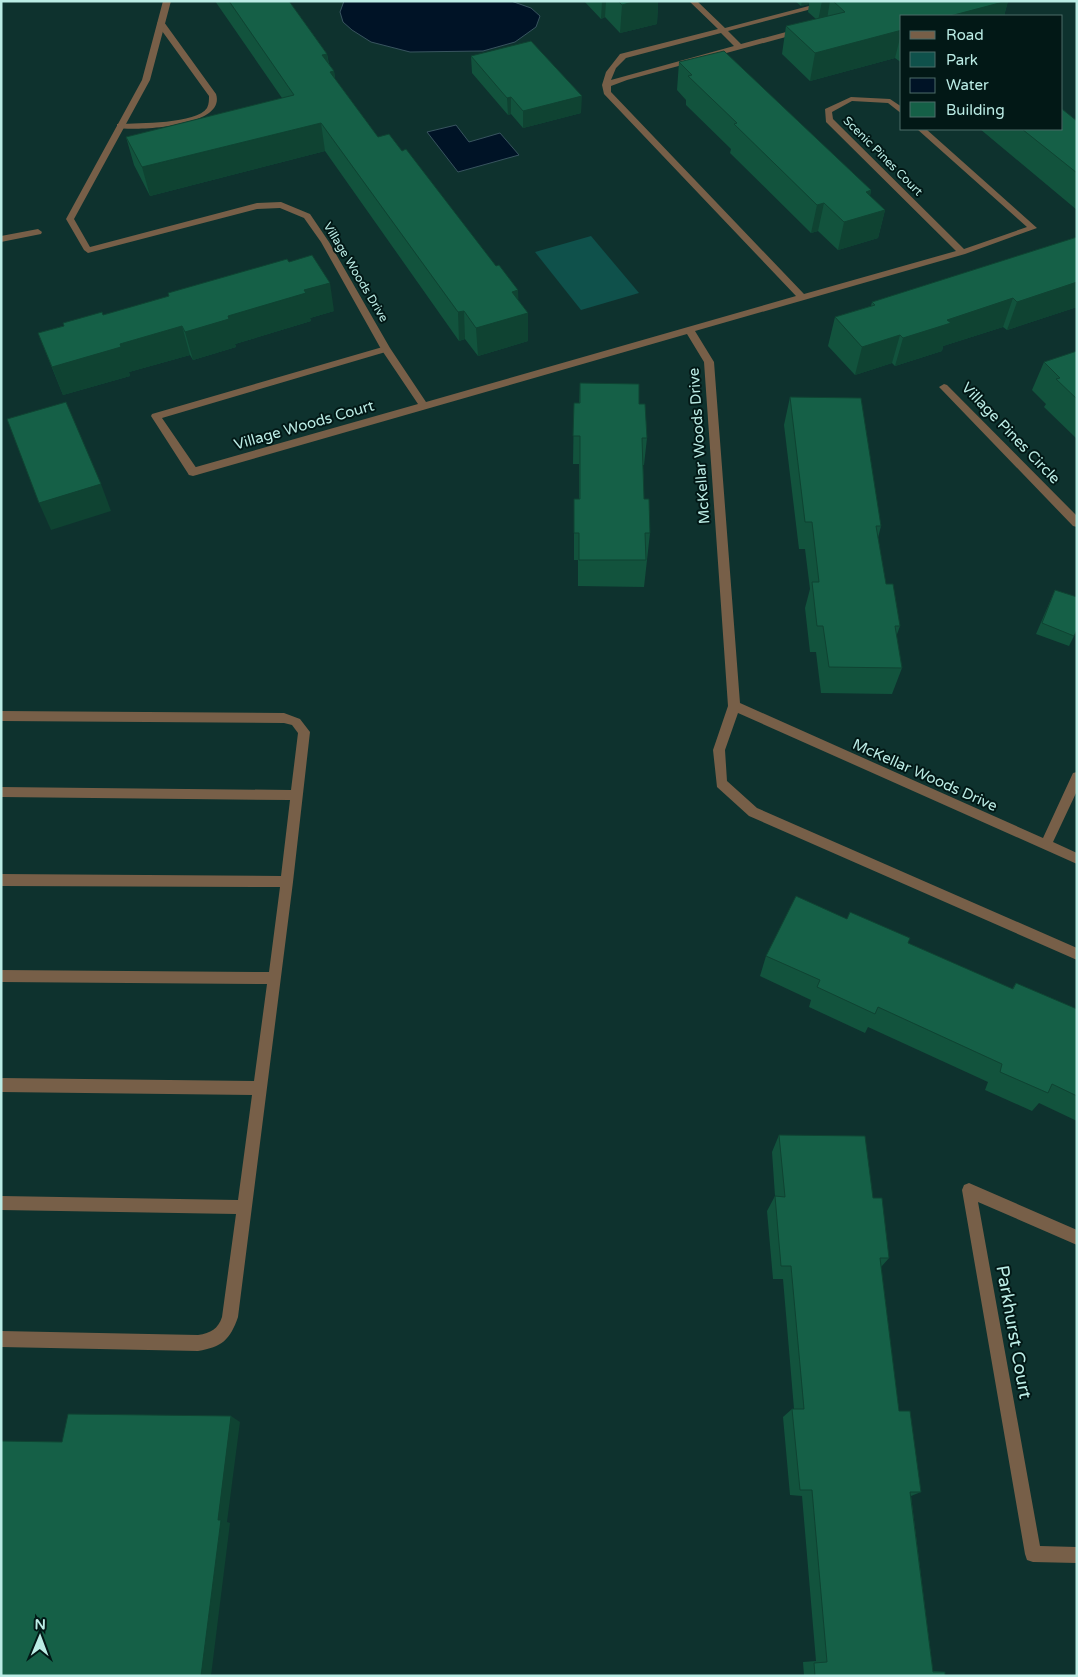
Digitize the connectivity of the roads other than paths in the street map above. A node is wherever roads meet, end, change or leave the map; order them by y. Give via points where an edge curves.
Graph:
1 (168, 1) edge
2 (693, 1) edge
3 (838, 1) edge
4 (161, 24) junction
5 (812, 27) edge
6 (723, 31) junction
7 (740, 47) junction
8 (606, 85) junction
9 (900, 110) edge
10 (120, 126) junction
11 (922, 130) edge
12 (38, 232) dead end
13 (1, 239) edge
14 (962, 252) junction
15 (802, 297) junction
16 (689, 329) junction
17 (386, 349) junction
18 (944, 387) dead end
19 (422, 405) junction
20 (1077, 523) edge
21 (734, 706) junction
22 (1, 716) edge
23 (1077, 777) edge
24 (1, 792) edge
25 (297, 795) junction
26 (1045, 846) junction
27 (1077, 859) edge
28 (1, 880) edge
29 (287, 882) junction
30 (1077, 954) edge
31 (1, 976) edge
32 (274, 978) junction
33 (1, 1085) edge
34 (260, 1088) junction
35 (1, 1203) edge
36 (244, 1207) junction
37 (1077, 1238) edge
38 (1, 1339) edge
39 (1077, 1554) edge

1 - 4 street, Village Woods Drive
2 - 6 street
3 - 6 street via 811,8 792,21 754,31
4 - 10 street, Village Woods Drive via 146,80
4 - 10 street via 213,96 213,105 199,116 155,126
5 - 7 street
6 - 7 street
6 - 8 street via 624,56 612,64
7 - 8 street
8 - 15 street via 607,92
9 - 14 street, Scenic Pines Court via 890,101 851,99 828,110 829,120
10 - 17 street, Village Woods Drive via 70,219 88,250 257,206 282,205 307,216
11 - 14 street via 1033,228
12 - 13 street
14 - 15 street
15 - 16 street
16 - 19 street
16 - 21 street, McKellar Woods Drive via 709,362
17 - 19 street, Village Woods Drive
17 - 19 street, Village Woods Court via 156,416 193,472
18 - 20 street, Village Pines Circle
21 - 26 street, McKellar Woods Drive
21 - 30 street via 719,750 721,783 753,812
22 - 25 street via 284,718 296,722 304,732
23 - 26 street
24 - 25 street
25 - 29 street
26 - 27 street, McKellar Woods Drive
28 - 29 street
29 - 32 street
31 - 32 street
32 - 34 street
33 - 34 street
34 - 36 street
35 - 36 street
36 - 38 street via 230,1317 225,1332 212,1341
37 - 39 street, Parkhurst Court via 969,1190 1033,1554

